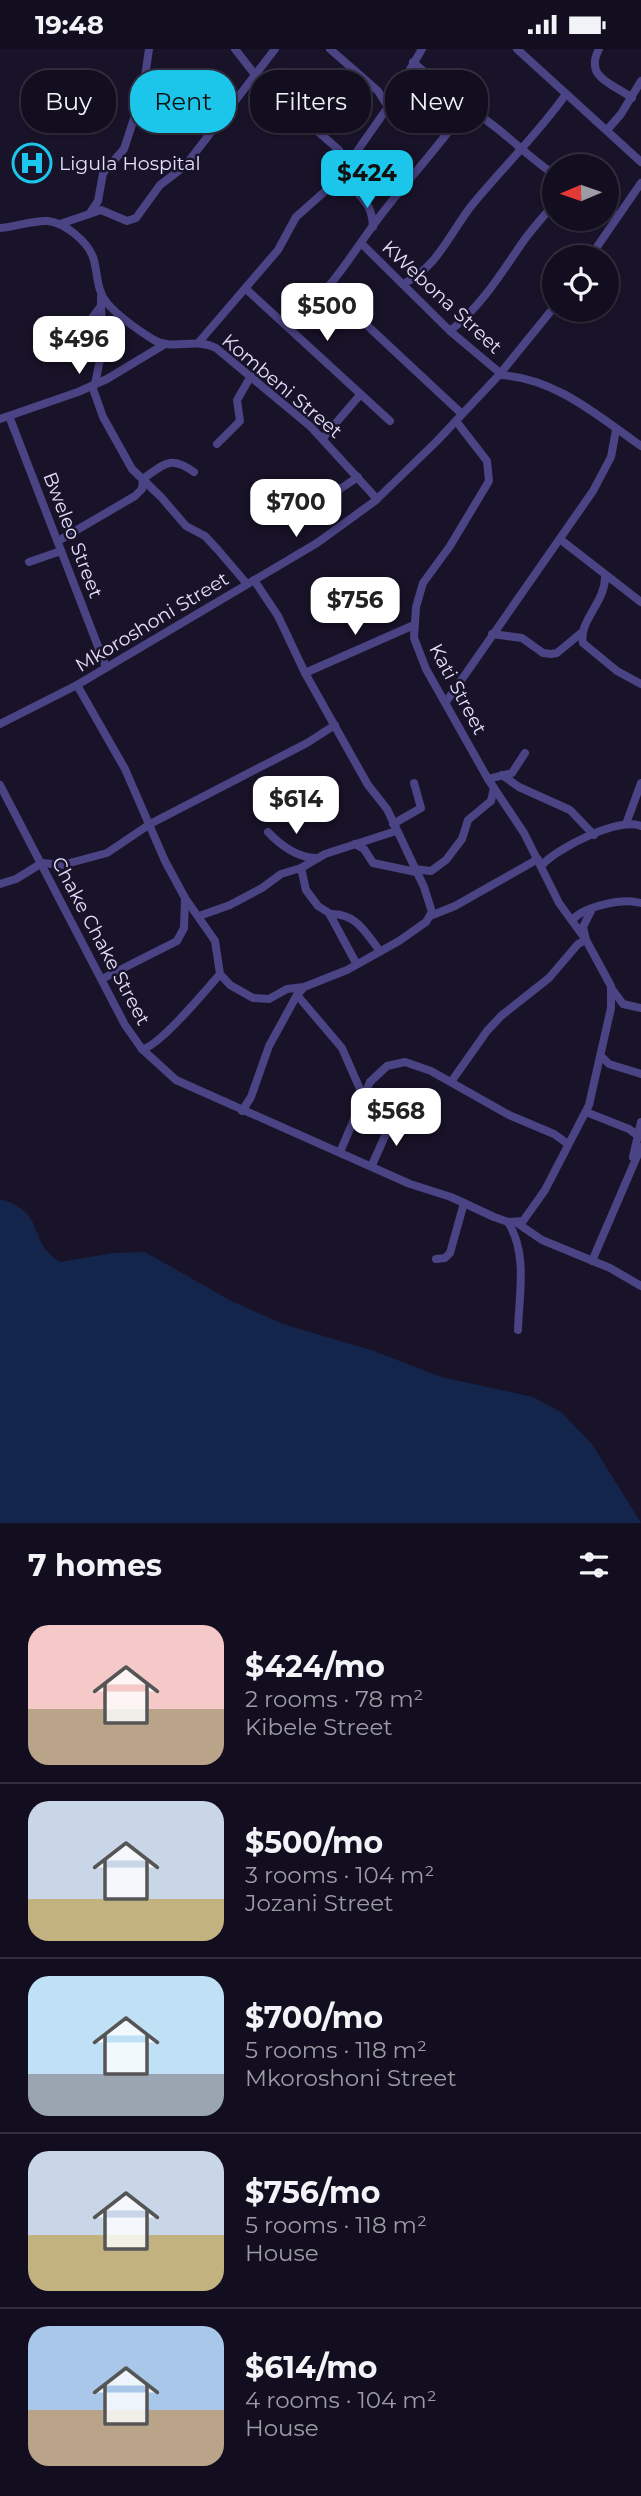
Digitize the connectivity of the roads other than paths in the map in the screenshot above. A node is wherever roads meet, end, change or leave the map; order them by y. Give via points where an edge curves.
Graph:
1 (149, 49) edge
2 (235, 49) edge
3 (275, 49) edge
4 (330, 49) edge
5 (422, 49) edge
6 (517, 49) edge
7 (598, 49) edge
8 (413, 62) junction
9 (250, 70) edge
10 (258, 70) edge
11 (409, 70) edge
12 (422, 70) edge
13 (250, 80) edge
14 (641, 81) edge
15 (566, 95) junction
16 (632, 98) junction
17 (385, 102) edge
18 (385, 111) edge
19 (488, 121) edge
20 (607, 130) junction
21 (320, 133) edge
22 (447, 133) edge
23 (522, 151) junction
24 (641, 162) edge
25 (542, 166) edge
26 (346, 167) junction
27 (641, 183) edge
28 (620, 212) edge
29 (84, 218) junction
30 (542, 218) edge
31 (60, 225) junction
32 (373, 227) junction
33 (0, 228) edge
34 (362, 244) junction
35 (420, 275) junction
36 (403, 284) junction
37 (327, 288) junction
38 (246, 289) junction
39 (101, 292) junction
40 (417, 299) junction
41 (102, 306) junction
42 (542, 322) edge
43 (286, 325) junction
44 (450, 331) junction
45 (199, 342) junction
46 (165, 344) junction
47 (58, 352) dead end
48 (500, 374) junction
49 (251, 376) junction
50 (94, 385) junction
51 (359, 395) junction
52 (4, 417) edge
53 (459, 418) junction
54 (390, 421) dead end
55 (616, 430) junction
56 (323, 438) junction
57 (217, 444) dead end
58 (641, 446) edge
59 (194, 472) dead end
60 (358, 477) junction
61 (143, 479) junction
62 (324, 483) dead end
63 (377, 499) junction
64 (561, 540) junction
65 (58, 541) junction
66 (61, 551) junction
67 (29, 562) dead end
68 (605, 576) junction
69 (251, 582) junction
70 (641, 602) edge
71 (414, 625) junction
72 (581, 633) junction
73 (492, 634) junction
74 (106, 667) junction
75 (306, 673) junction
76 (641, 684) edge
77 (77, 685) junction
78 (446, 702) junction
79 (0, 724) edge
80 (335, 725) junction
81 (525, 753) dead end
82 (502, 775) junction
83 (414, 783) dead end
84 (491, 783) junction
85 (641, 783) edge
86 (0, 785) edge
87 (150, 824) junction
88 (626, 824) junction
89 (641, 826) edge
90 (394, 827) junction
91 (268, 832) dead end
92 (594, 835) junction
93 (355, 844) junction
94 (318, 858) junction
95 (41, 863) junction
96 (539, 863) junction
97 (301, 869) junction
98 (415, 871) junction
99 (431, 871) junction
100 (0, 884) edge
101 (424, 887) junction
102 (185, 898) junction
103 (641, 903) edge
104 (591, 911) junction
105 (330, 914) junction
106 (199, 916) junction
107 (429, 916) junction
108 (572, 920) junction
109 (586, 940) junction
110 (380, 951) junction
111 (356, 963) junction
112 (220, 974) junction
113 (102, 979) junction
114 (611, 986) junction
115 (304, 987) junction
116 (297, 995) junction
117 (641, 1008) edge
118 (142, 1049) junction
119 (601, 1056) junction
120 (616, 1066) junction
121 (641, 1074) edge
122 (597, 1076) junction
123 (451, 1082) junction
124 (363, 1095) junction
125 (243, 1111) junction
126 (586, 1112) junction
127 (393, 1118) dead end
128 (641, 1122) edge
129 (636, 1135) junction
130 (568, 1144) junction
131 (641, 1147) edge
132 (340, 1152) junction
133 (639, 1158) edge
134 (372, 1165) junction
135 (633, 1169) junction
136 (464, 1203) junction
137 (512, 1222) junction
138 (436, 1259) dead end
139 (592, 1261) junction
140 (641, 1286) edge
141 (518, 1331) dead end

1 - 29 street via 143,91 124,149 103,173 96,206
2 - 9 street
3 - 10 street
4 - 17 street
5 - 8 street
6 - 15 street
7 - 16 street via 593,65 597,74
8 - 11 street
8 - 12 street
13 - 29 street via 185,166 160,185 136,218 127,221 103,210
14 - 16 street
15 - 20 street
15 - 23 street
16 - 20 street
18 - 26 street
19 - 23 street
20 - 24 street
21 - 26 street via 339,150
22 - 32 street
23 - 25 street
23 - 35 street via 472,204
26 - 32 street via 349,180 371,209
26 - 38 street via 296,216 278,250
27 - 28 street
29 - 31 street
30 - 44 street via 503,274
31 - 33 street via 44,221
31 - 39 street via 90,251
32 - 34 street
34 - 36 street, KWebona Street
34 - 37 street
35 - 36 street
35 - 40 street
36 - 40 street, KWebona Street
37 - 43 street
37 - 53 street, Kati Street
38 - 43 street
38 - 45 street
39 - 41 street
39 - 46 street via 118,313
40 - 44 street, KWebona Street
41 - 47 street
41 - 50 street via 102,350
42 - 48 street, Mkoroshoni Street
43 - 51 street
44 - 48 street, KWebona Street
45 - 46 street, Kombeni Street
45 - 49 street, Kombeni Street via 216,348
46 - 50 street
48 - 53 street, Mkoroshoni Street
48 - 55 street via 551,386
49 - 56 street, Kombeni Street
49 - 57 street via 237,400 239,423
50 - 52 street
50 - 61 street via 118,448
51 - 54 street
51 - 56 street
52 - 65 street, Bweleo Street
53 - 63 street, Mkoroshoni Street
53 - 71 street, Kati Street via 487,461 489,481 423,583
55 - 58 street
55 - 64 street via 606,470
56 - 60 street, Kombeni Street
59 - 61 street via 172,462
60 - 62 street via 340,489
60 - 63 street, Kombeni Street
61 - 65 street via 135,496
61 - 69 street via 186,526 205,536
63 - 69 street, Mkoroshoni Street via 317,543
64 - 68 street
64 - 73 street
65 - 66 street, Bweleo Street
66 - 67 street
66 - 74 street, Bweleo Street
68 - 70 street
68 - 72 street via 600,599
69 - 74 street, Mkoroshoni Street
69 - 75 street via 278,616
71 - 75 street
71 - 78 street, Kati Street via 419,654
72 - 73 street via 551,654 522,638
72 - 76 street via 586,648
73 - 78 street
74 - 77 street, Mkoroshoni Street
75 - 80 street
77 - 79 street, Mkoroshoni Street
77 - 87 street via 114,747
78 - 84 street, Kati Street
80 - 87 street
80 - 90 street
81 - 82 street via 512,773
82 - 84 street
82 - 92 street via 570,810
83 - 90 street via 421,808
84 - 96 street, Kati Street
84 - 99 street via 491,801 468,820 462,839
85 - 88 street
86 - 95 street, Chake Chake Street
87 - 95 street via 97,858 62,865
87 - 102 street
88 - 89 street
88 - 92 street
90 - 93 street
90 - 98 street
91 - 94 street via 282,846
92 - 96 street
93 - 94 street
93 - 98 street via 373,863
94 - 97 street
95 - 100 street
95 - 113 street, Chake Chake Street
96 - 107 street
96 - 108 street
97 - 105 street via 306,890
97 - 106 street via 281,874 254,893
98 - 99 street
98 - 101 street
99 - 101 street
101 - 107 street via 432,909
102 - 106 street
102 - 113 street via 184,928 177,941
103 - 104 street via 617,900
104 - 108 street via 578,913
104 - 109 street via 583,927
105 - 110 street via 353,918
105 - 111 street
106 - 112 street via 218,949
107 - 110 street
108 - 109 street
109 - 114 street
109 - 123 street via 550,978 495,1023
110 - 111 street
111 - 115 street
112 - 115 street via 230,985 259,999
112 - 118 street via 153,1046
113 - 118 street, Chake Chake Street
114 - 117 street via 623,1004
114 - 119 street
115 - 116 street
116 - 124 street via 342,1048
116 - 125 street via 269,1046
118 - 125 street, Chake Chake Street via 176,1080
119 - 120 street
119 - 122 street
120 - 121 street
120 - 122 street
122 - 126 street
123 - 124 street via 416,1065 394,1063 377,1074
123 - 130 street
124 - 132 street
125 - 132 street, Chake Chake Street
126 - 129 street
126 - 130 street
127 - 134 street
128 - 129 street
129 - 135 street
130 - 137 street via 525,1220
131 - 133 street
132 - 134 street, Chake Chake Street
133 - 135 street
134 - 136 street, Chake Chake Street
135 - 139 street
136 - 137 street, Chake Chake Street
136 - 138 street via 450,1253
137 - 139 street, Chake Chake Street
137 - 141 street via 520,1259
139 - 140 street, Chake Chake Street

